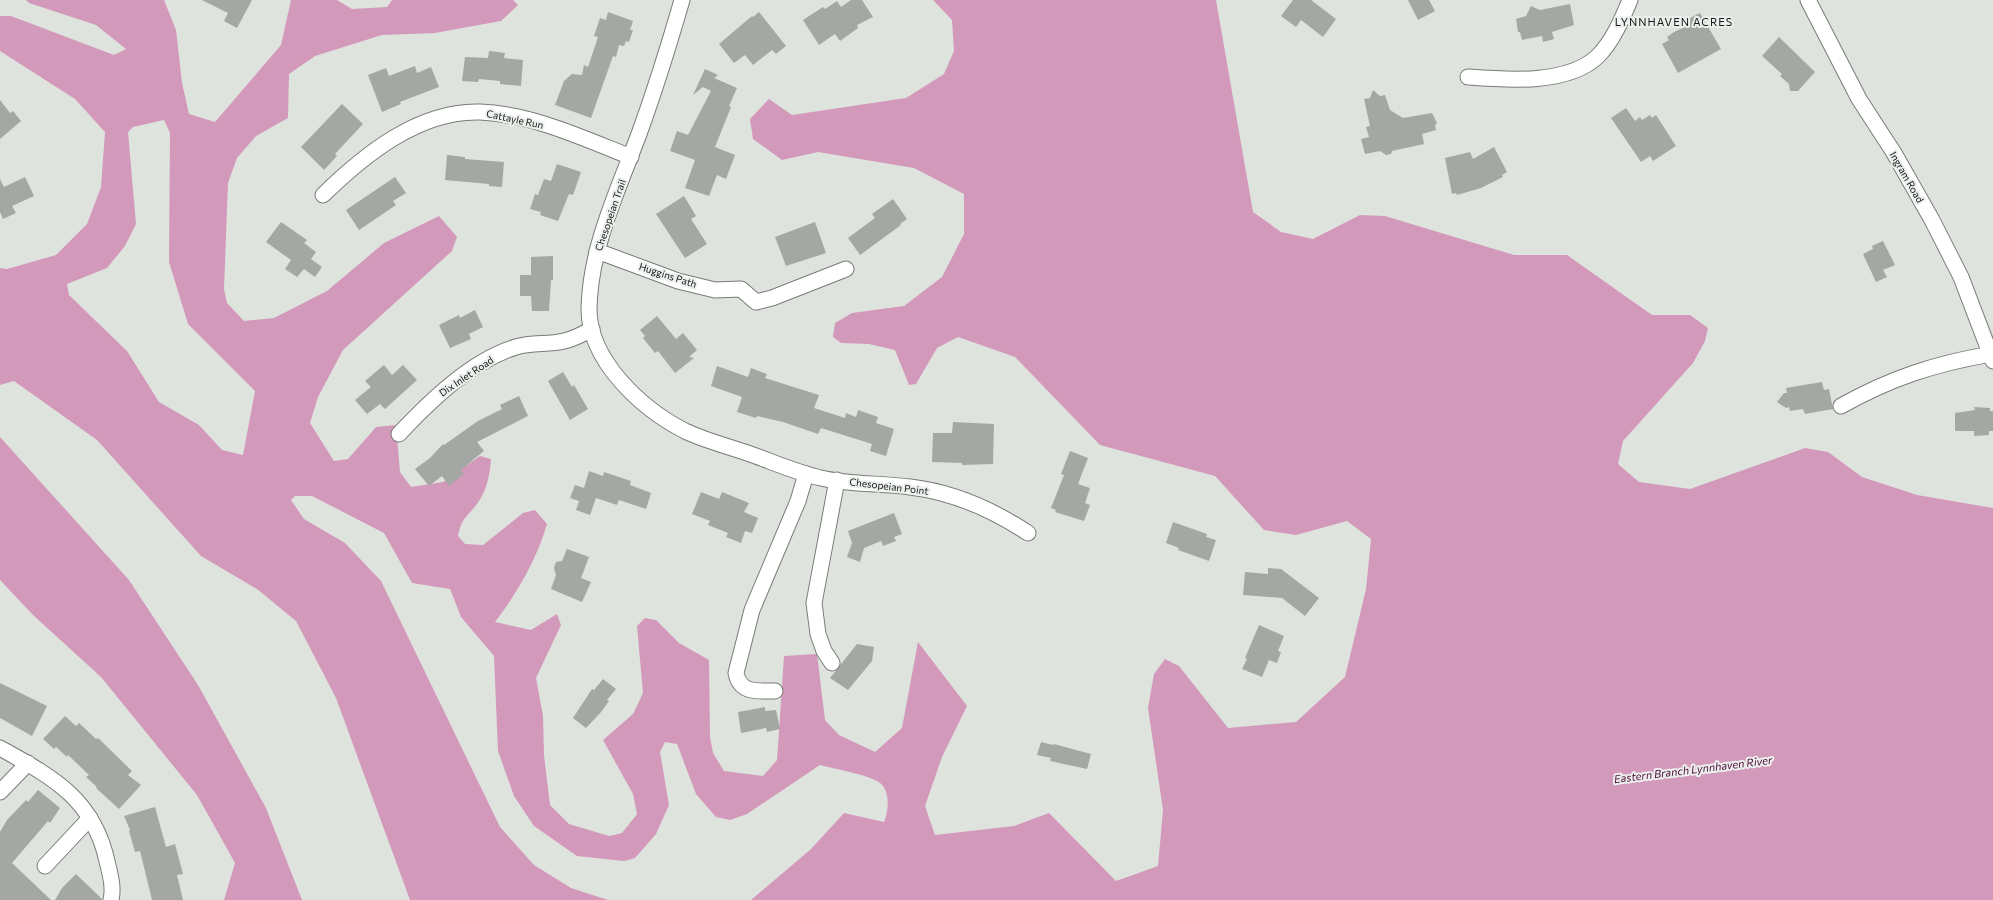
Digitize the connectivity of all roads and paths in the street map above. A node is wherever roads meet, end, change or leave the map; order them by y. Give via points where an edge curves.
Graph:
1 (682, 0) edge
2 (1630, 0) edge
3 (1808, 0) edge
4 (1468, 77) dead end
5 (631, 157) junction
6 (323, 195) dead end
7 (597, 251) junction
8 (846, 269) dead end
9 (592, 329) junction
10 (1992, 357) edge
11 (1841, 406) dead end
12 (399, 434) dead end
13 (806, 474) junction
14 (837, 480) junction
15 (1028, 533) dead end
16 (832, 663) dead end
17 (775, 691) dead end
18 (0, 748) edge
19 (28, 763) junction
20 (0, 792) edge
21 (90, 818) junction
22 (45, 866) dead end
23 (111, 900) edge

1 - 5 street, Chesopeian Trail
2 - 4 street via 1609,43 1598,56 1580,68 1560,75 1522,78
3 - 10 street, Ingram Road via 1859,99 1894,153 1932,220 1961,277
5 - 6 street, Cattayle Run via 538,123 480,112 456,114 412,128 377,150
5 - 7 street, Chesopeian Trail
7 - 8 street, Huggins Path via 678,281 716,290 741,289 756,302
7 - 9 street, Chesopeian Trail via 589,310
9 - 12 street, Dix Inlet Road via 564,341 532,343 515,347 496,356 452,384 426,405
9 - 13 street, Chesopeian Trail via 597,345 608,364 630,393 654,412 686,431
10 - 11 street via 1955,360 1920,370 1866,392
13 - 14 street, Chesopeian Trail
13 - 17 street via 798,501 752,610 736,673 742,687 748,690
14 - 15 street, Chesopeian Point via 912,487 948,495 983,507
14 - 16 street via 814,603 818,634
18 - 19 street
19 - 20 street
19 - 21 street via 56,780
21 - 22 street
21 - 23 street via 104,848 111,877

